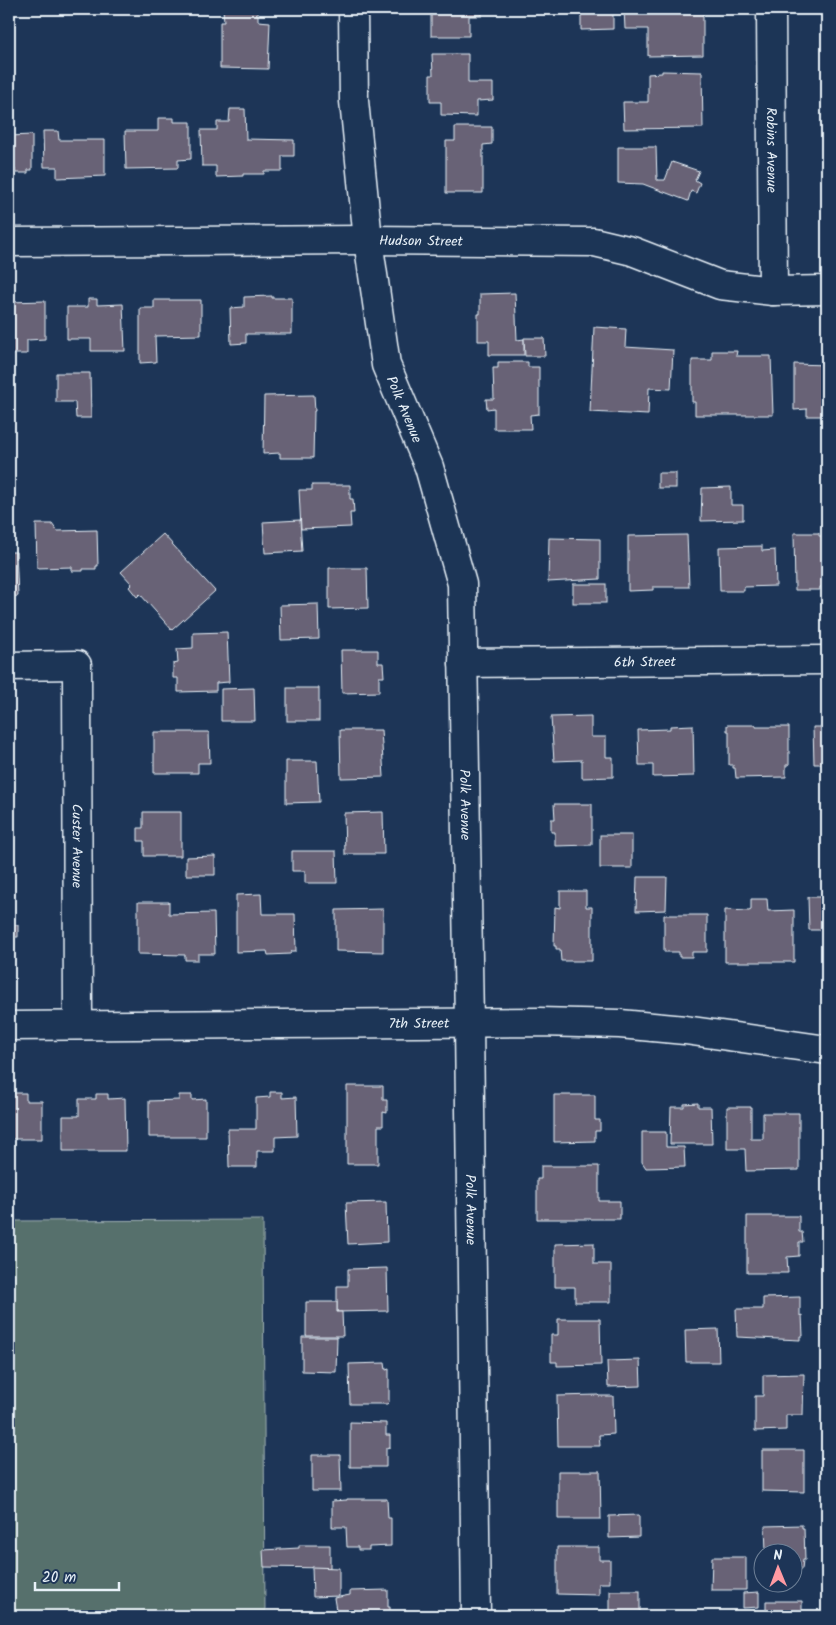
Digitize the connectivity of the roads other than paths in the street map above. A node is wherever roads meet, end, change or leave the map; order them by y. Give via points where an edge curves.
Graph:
1 (353, 9) edge
2 (771, 9) edge
3 (368, 240) junction
4 (9, 242) edge
5 (827, 290) edge
6 (773, 291) junction
7 (827, 660) edge
8 (463, 663) junction
9 (9, 666) edge
10 (469, 1023) junction
11 (78, 1025) junction
12 (9, 1026) edge
13 (827, 1050) edge
14 (476, 1616) edge

1 - 3 street, Polk Avenue via 354,100
2 - 6 street, Robins Avenue
3 - 4 street, Hudson Street
3 - 6 street, Hudson Street via 594,242 632,251 720,285
3 - 8 street, Polk Avenue via 386,365 429,467 462,584
5 - 6 street, Hudson Street
7 - 8 street, 6th Street
8 - 10 street, Polk Avenue
9 - 11 street, Custer Avenue via 77,665
10 - 11 street, 7th Street
10 - 13 street, 7th Street via 620,1024
10 - 14 street, Polk Avenue
11 - 12 street, 7th Street

